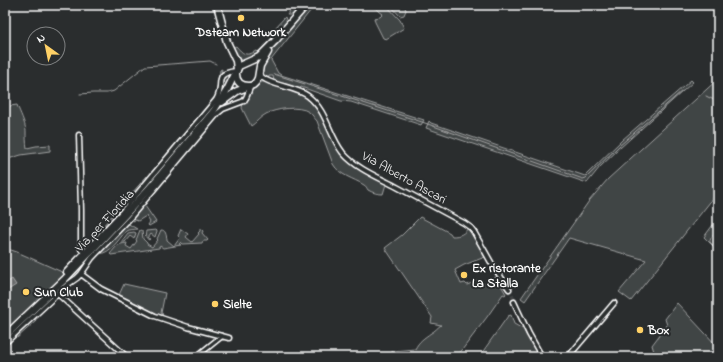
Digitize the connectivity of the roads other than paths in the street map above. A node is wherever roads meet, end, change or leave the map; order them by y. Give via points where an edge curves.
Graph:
1 (217, 5) edge
2 (306, 5) edge
3 (277, 39) junction
4 (234, 57) junction
5 (245, 63) junction
6 (236, 71) junction
7 (259, 73) junction
8 (265, 80) junction
9 (249, 85) junction
10 (247, 96) junction
11 (213, 112) junction
12 (79, 135) dead end
13 (84, 253) junction
14 (66, 272) dead end
15 (81, 274) junction
16 (508, 290) tunnel mouth
17 (58, 294) junction
18 (515, 302) tunnel mouth
19 (614, 303) dead end
20 (5, 336) edge
21 (222, 336) junction
22 (229, 338) dead end
23 (5, 343) edge
24 (128, 357) edge
25 (196, 357) edge
26 (542, 357) edge
27 (568, 357) edge

1 - 4 main road
2 - 3 main road
3 - 5 main road via 259,56
3 - 7 main road via 260,66
4 - 5 main road
4 - 6 main road
5 - 6 main road
5 - 7 main road via 254,65
6 - 9 main road via 237,80
6 - 11 main road
6 - 13 street via 222,75 220,95
7 - 8 street
7 - 9 main road via 258,78
8 - 9 street
8 - 16 street, Via Alberto Ascari via 305,94 316,103 337,144 360,168 470,228
9 - 10 street
9 - 10 street
9 - 11 main road via 230,95
10 - 15 street via 244,101 218,112
11 - 20 main road, Via per Floridia via 126,215 64,280
12 - 13 street via 81,249
13 - 14 street
15 - 17 street
15 - 21 street via 101,289 141,309 164,319
17 - 23 street
17 - 24 street
18 - 26 street
19 - 27 street
21 - 22 street
21 - 25 street

